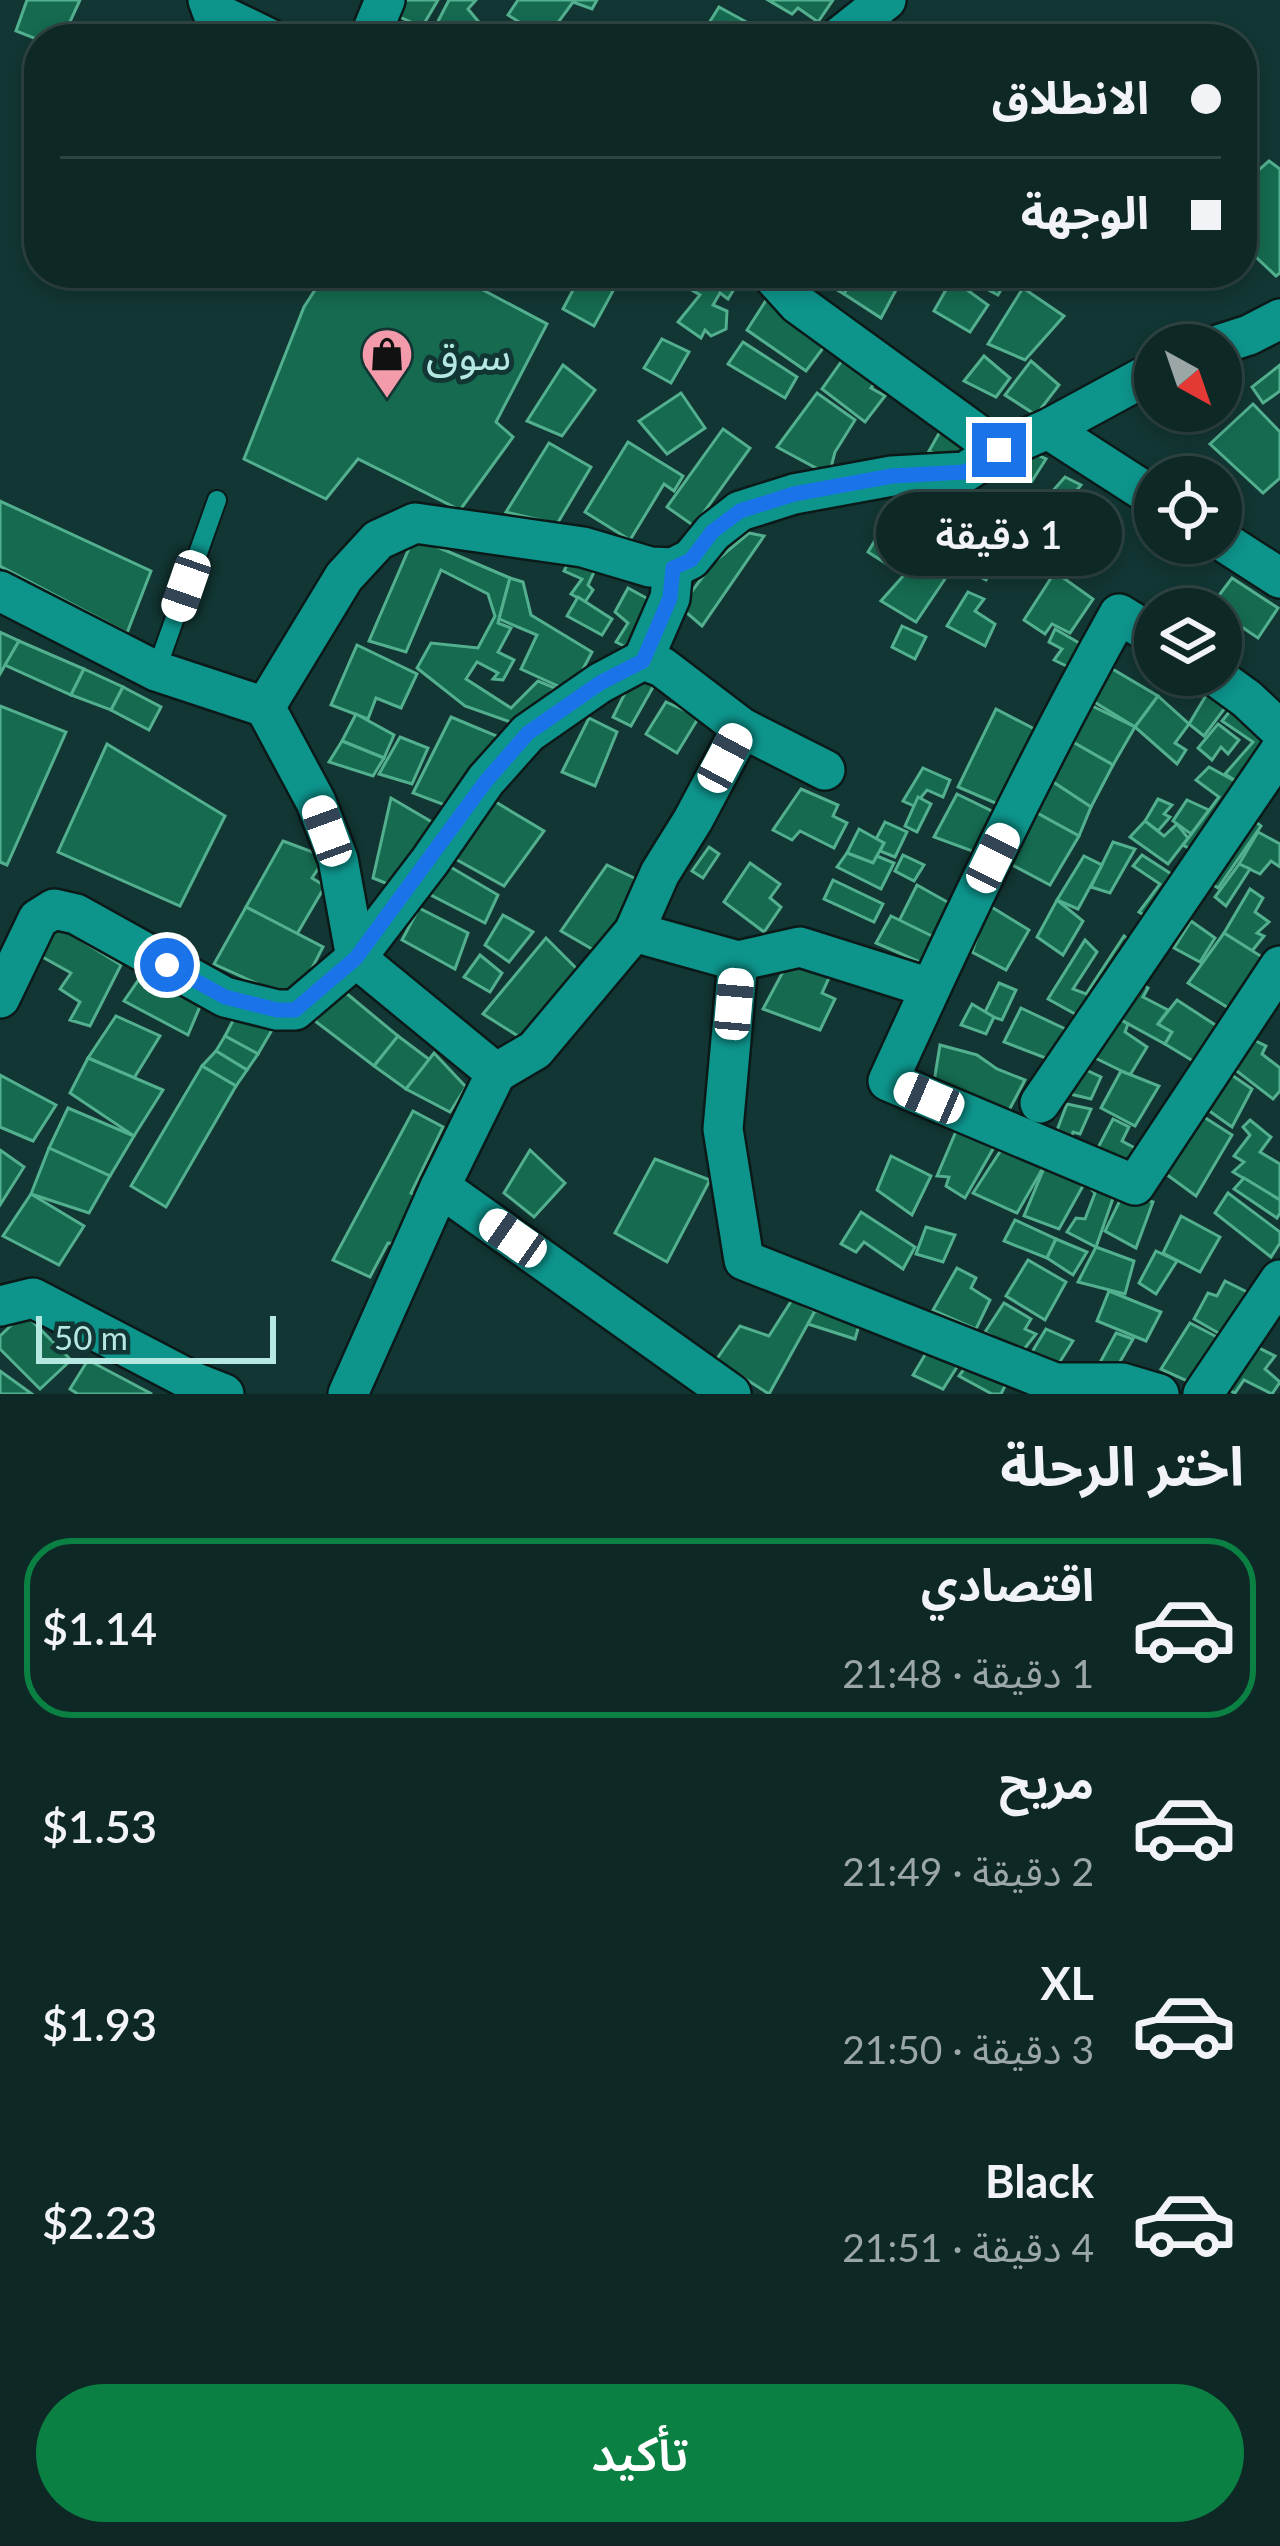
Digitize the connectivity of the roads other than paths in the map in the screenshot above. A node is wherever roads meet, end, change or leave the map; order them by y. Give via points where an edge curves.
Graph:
1 (208, 0) edge
2 (886, 0) edge
3 (239, 24) edge
4 (856, 24) edge
5 (784, 288) edge
6 (1280, 319) edge
7 (1242, 337) edge
8 (1134, 382) edge
9 (1048, 429) junction
10 (999, 450) junction
11 (1134, 484) edge
12 (217, 500) dead end
13 (1242, 554) edge
14 (673, 568) junction
15 (1280, 578) edge
16 (0, 591) edge
17 (1134, 624) edge
18 (643, 661) junction
19 (156, 671) junction
20 (1242, 695) edge
21 (265, 707) junction
22 (742, 728) junction
23 (1280, 730) edge
24 (1280, 752) edge
25 (825, 770) dead end
26 (634, 932) junction
27 (356, 958) junction
28 (738, 962) junction
29 (1280, 966) edge
30 (930, 988) junction
31 (0, 998) edge
32 (496, 1073) junction
33 (1040, 1103) dead end
34 (440, 1186) junction
35 (1279, 1284) edge
36 (0, 1306) edge
37 (204, 1390) edge
38 (348, 1394) edge
39 (731, 1394) edge
40 (1159, 1394) edge
41 (1203, 1394) edge

1 - 3 street via 212,11
2 - 4 street
5 - 10 street
6 - 7 street
8 - 9 street
9 - 10 street
9 - 11 street
10 - 14 street via 965,472 892,476 740,511
12 - 19 lane
13 - 15 street
14 - 18 street via 670,598
14 - 21 street via 415,523 378,540 344,577
16 - 19 street
17 - 30 street via 1118,614
18 - 22 street
18 - 27 street via 528,733
19 - 21 street
20 - 23 street
21 - 27 street via 338,859
22 - 25 street
22 - 26 street
24 - 33 street
26 - 28 street
26 - 32 street via 535,1050
27 - 31 street via 295,1010 277,1010 225,997 54,909 38,919
27 - 32 street
28 - 30 street via 800,947
28 - 40 street via 722,1130 744,1260 1055,1383 1121,1383
29 - 30 street via 1135,1185 888,1081
32 - 34 street
34 - 38 street
34 - 39 street
35 - 41 street
36 - 37 street via 33,1298

